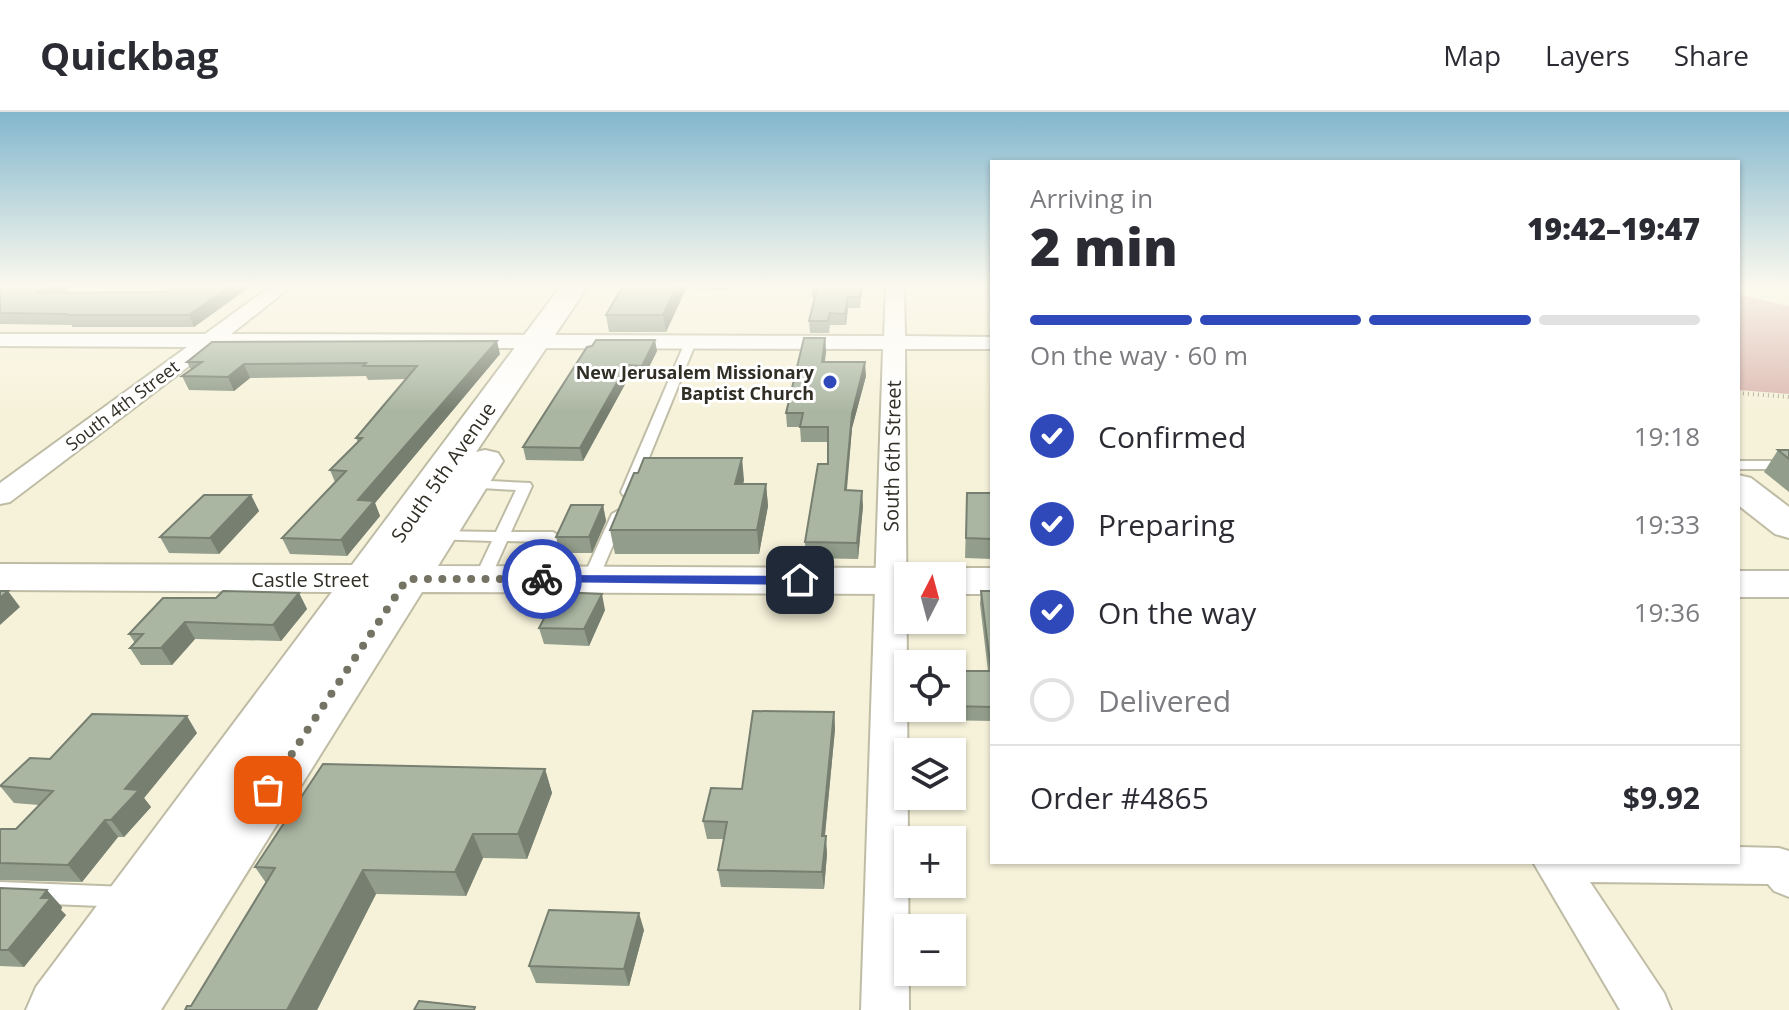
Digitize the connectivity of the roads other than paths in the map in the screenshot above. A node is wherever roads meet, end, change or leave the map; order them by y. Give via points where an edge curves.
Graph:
1 (227, 328) edge
2 (556, 328) edge
3 (562, 328) edge
4 (894, 328) edge
5 (0, 340) edge
6 (209, 341) junction
7 (549, 342) junction
8 (690, 342) junction
9 (894, 343) junction
10 (990, 343) edge
11 (1740, 465) edge
12 (1789, 465) edge
13 (470, 484) junction
14 (1740, 488) edge
15 (0, 496) edge
16 (1789, 526) edge
17 (502, 537) junction
18 (899, 562) edge
19 (403, 565) junction
20 (0, 577) edge
21 (482, 579) junction
22 (536, 579) junction
23 (590, 580) junction
24 (894, 581) edge
25 (966, 581) edge
26 (990, 581) edge
27 (1740, 584) edge
28 (1789, 584) edge
29 (897, 634) edge
30 (1555, 864) edge
31 (1629, 864) edge
32 (1789, 878) edge
33 (0, 892) edge
34 (141, 897) junction
35 (60, 1010) edge
36 (123, 1010) edge
37 (885, 1010) edge
38 (1647, 1010) edge

1 - 6 street, South 4th Street
2 - 7 street, South 5th Avenue
3 - 7 street, South 5th Avenue
4 - 9 street, South 6th Street
5 - 6 street
6 - 7 street
6 - 15 street, South 4th Street
7 - 8 street
7 - 13 street, South 5th Avenue
7 - 19 street, South 5th Avenue
8 - 9 street
8 - 23 lane
9 - 10 street
9 - 18 street, South 6th Street
11 - 12 lane
13 - 17 lane via 525,486
13 - 19 street, South 5th Avenue
14 - 16 street
17 - 19 lane
17 - 21 lane
17 - 22 lane via 553,537
19 - 20 street, Castle Street
19 - 21 street, Castle Street
19 - 34 street, South 5th Avenue
19 - 36 street, South 5th Avenue
21 - 22 street, Castle Street
22 - 23 street, Castle Street
23 - 24 street, Castle Street
25 - 26 street
27 - 28 street
29 - 37 street, South 6th Street
30 - 38 street
31 - 32 street via 1779,866
33 - 34 lane
34 - 35 street, South 5th Avenue

